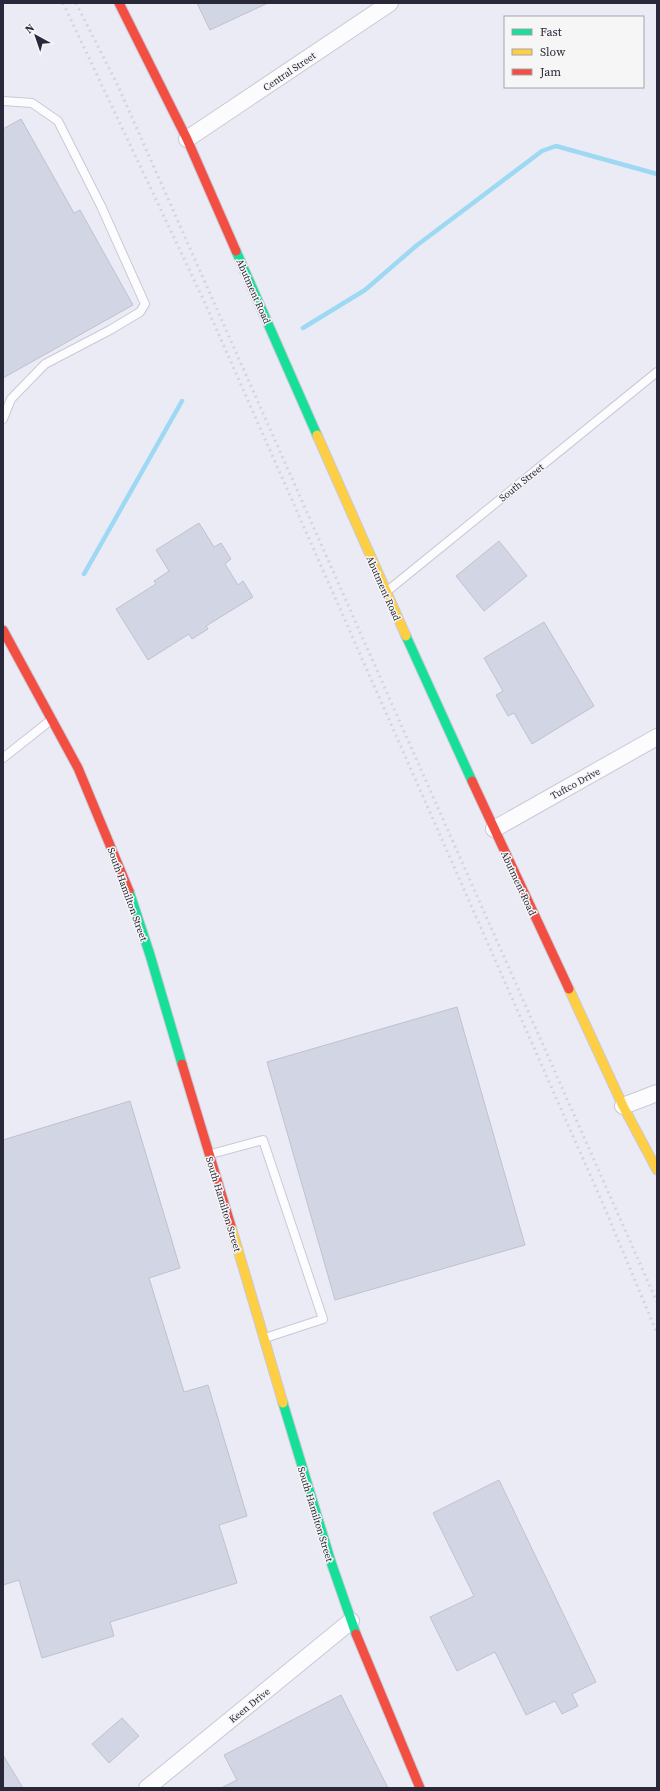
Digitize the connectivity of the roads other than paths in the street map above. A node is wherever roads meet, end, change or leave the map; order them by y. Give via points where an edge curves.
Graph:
1 (119, 3) edge
2 (390, 3) edge
3 (3, 101) edge
4 (187, 139) junction
5 (657, 372) edge
6 (3, 419) edge
7 (386, 593) junction
8 (3, 630) edge
9 (52, 720) junction
10 (657, 737) edge
11 (3, 758) edge
12 (494, 829) junction
13 (657, 1093) edge
14 (623, 1106) junction
15 (209, 1155) junction
16 (657, 1170) edge
17 (264, 1339) junction
18 (351, 1622) junction
19 (147, 1788) edge
20 (420, 1788) edge

1 - 4 main road, Abutment Road
2 - 4 street, Central Street
3 - 6 lane via 32,103 58,121 102,206 145,304 140,312 45,364 11,399
4 - 7 main road, Abutment Road
5 - 7 lane, South Street
7 - 12 main road, Abutment Road
8 - 9 main road, South Hamilton Street
9 - 11 lane
9 - 15 main road, South Hamilton Street via 78,768 128,889
10 - 12 street, Tuftco Drive
12 - 14 main road, Abutment Road
13 - 14 street
14 - 16 main road, Abutment Road
15 - 17 main road, South Hamilton Street
15 - 17 lane via 263,1140 323,1319
17 - 18 main road, South Hamilton Street
18 - 19 street, Keen Drive
18 - 20 main road, South Hamilton Street

